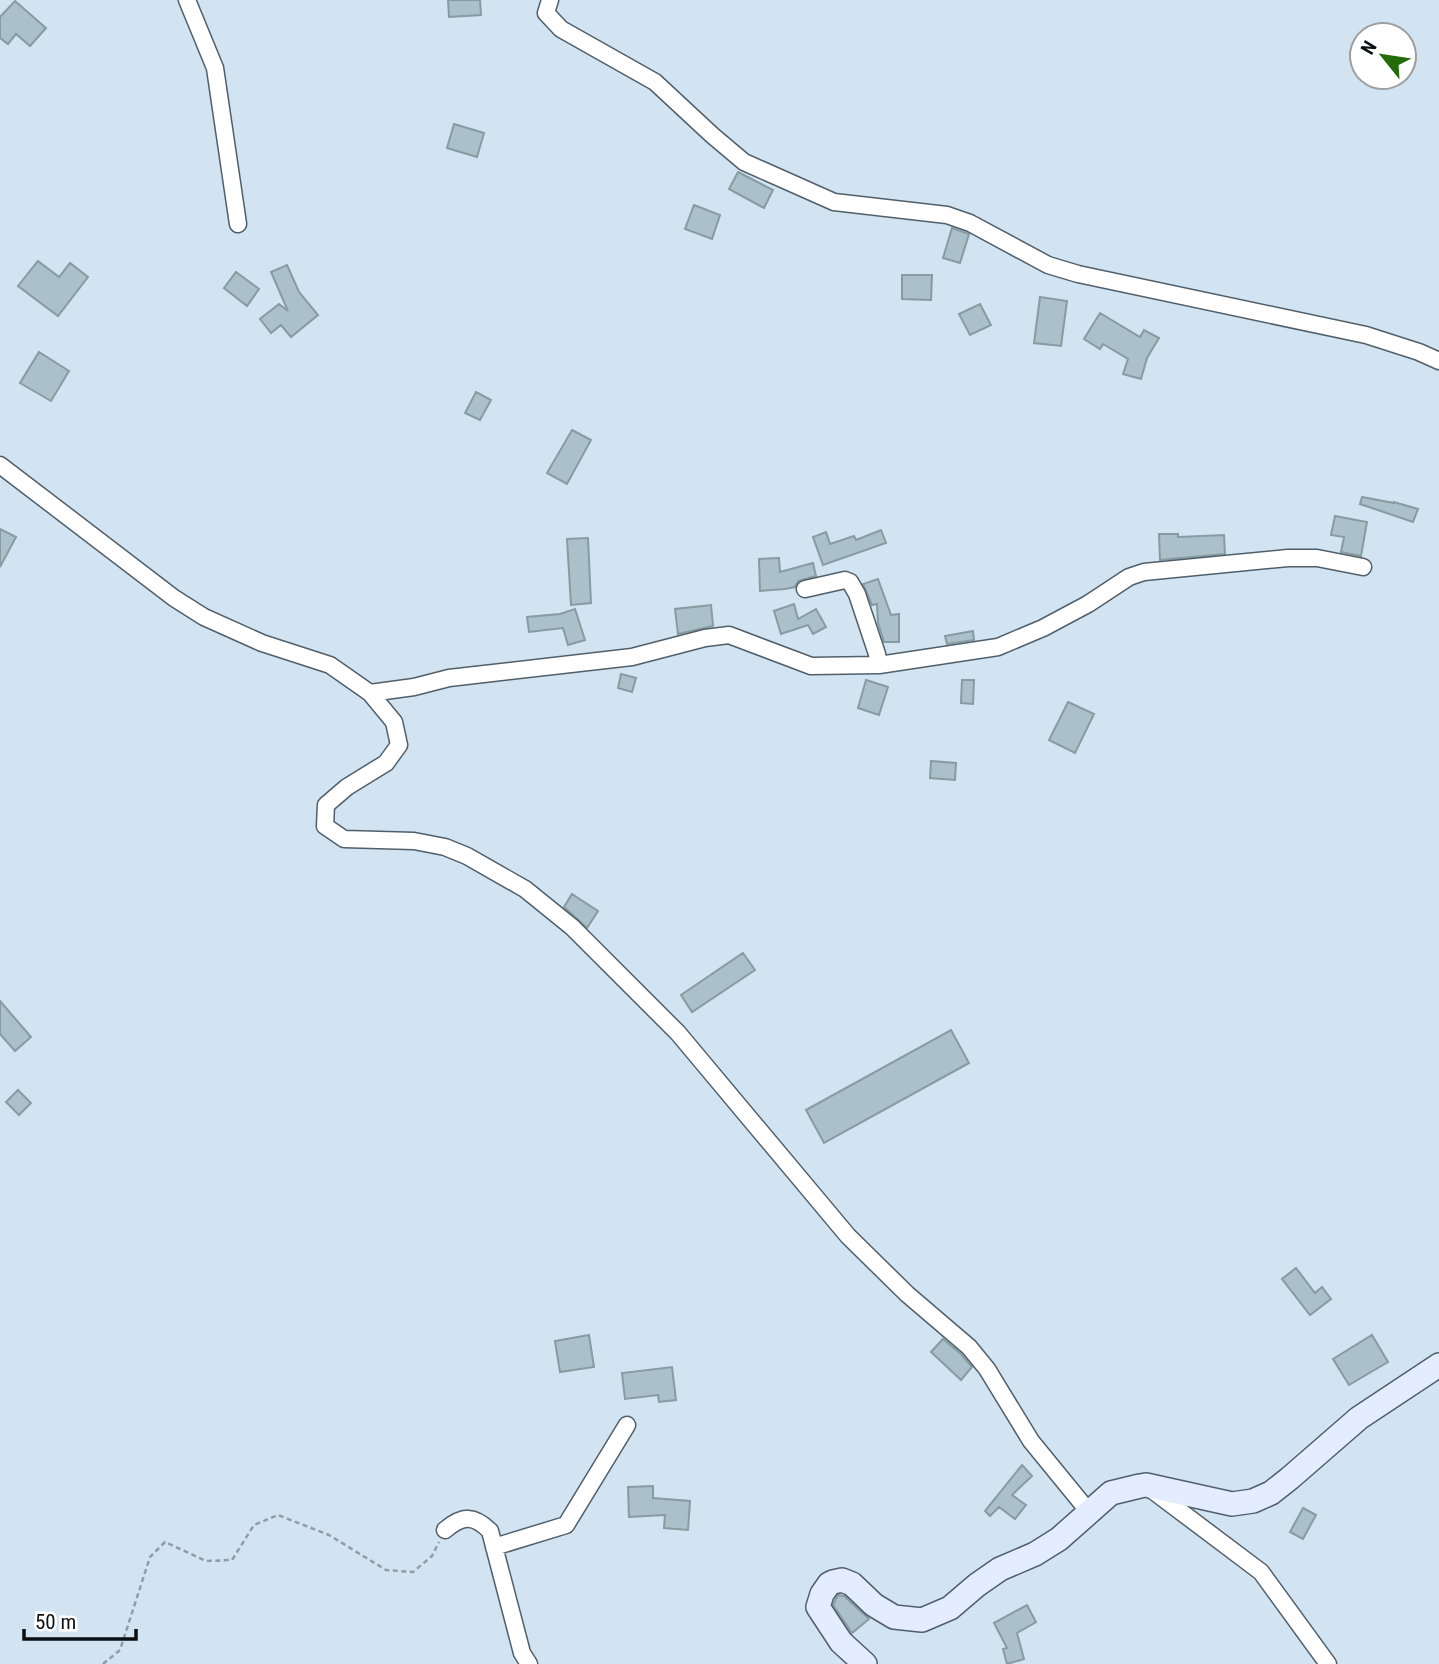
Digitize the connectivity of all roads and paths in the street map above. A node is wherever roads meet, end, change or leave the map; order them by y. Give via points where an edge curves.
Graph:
1 (187, 0) edge
2 (550, 0) edge
3 (238, 224) dead end
4 (1439, 361) edge
5 (0, 465) edge
6 (1363, 567) dead end
7 (805, 589) dead end
8 (879, 665) junction
9 (370, 693) junction
10 (1439, 1365) edge
11 (627, 1424) dead end
12 (1146, 1485) junction
13 (1089, 1512) junction
14 (445, 1530) joint
15 (494, 1547) junction
16 (103, 1664) edge
17 (529, 1664) edge
18 (864, 1664) edge
19 (1328, 1664) edge

1 - 3 street via 215,68
2 - 4 street via 546,13 561,29 655,82 744,162 834,202 947,215 1048,265 1078,274 1366,335
5 - 9 street via 204,617 330,666
6 - 8 street via 1288,558 1144,572 1043,628 998,647
7 - 8 street via 850,582
8 - 9 street via 811,666 729,635 632,657 449,678
9 - 13 street via 394,722 399,745 386,763 326,805 325,825 344,839 414,841 467,856 525,889 572,927 678,1033 848,1236 969,1347 1031,1441
10 - 12 street via 1359,1418 1271,1493 1253,1501 1231,1504
11 - 15 street via 566,1525
12 - 13 street via 1111,1493
12 - 19 street via 1261,1572
13 - 18 street via 1059,1539 1000,1569 950,1608 922,1620 894,1617 842,1580 829,1584 818,1607 841,1642
14 - 15 street via 467,1518 481,1522 490,1531
14 - 16 path via 432,1556 413,1573 386,1570 330,1535 278,1516 254,1525 232,1560 206,1561 164,1542 150,1558 120,1650
15 - 17 street via 522,1653

